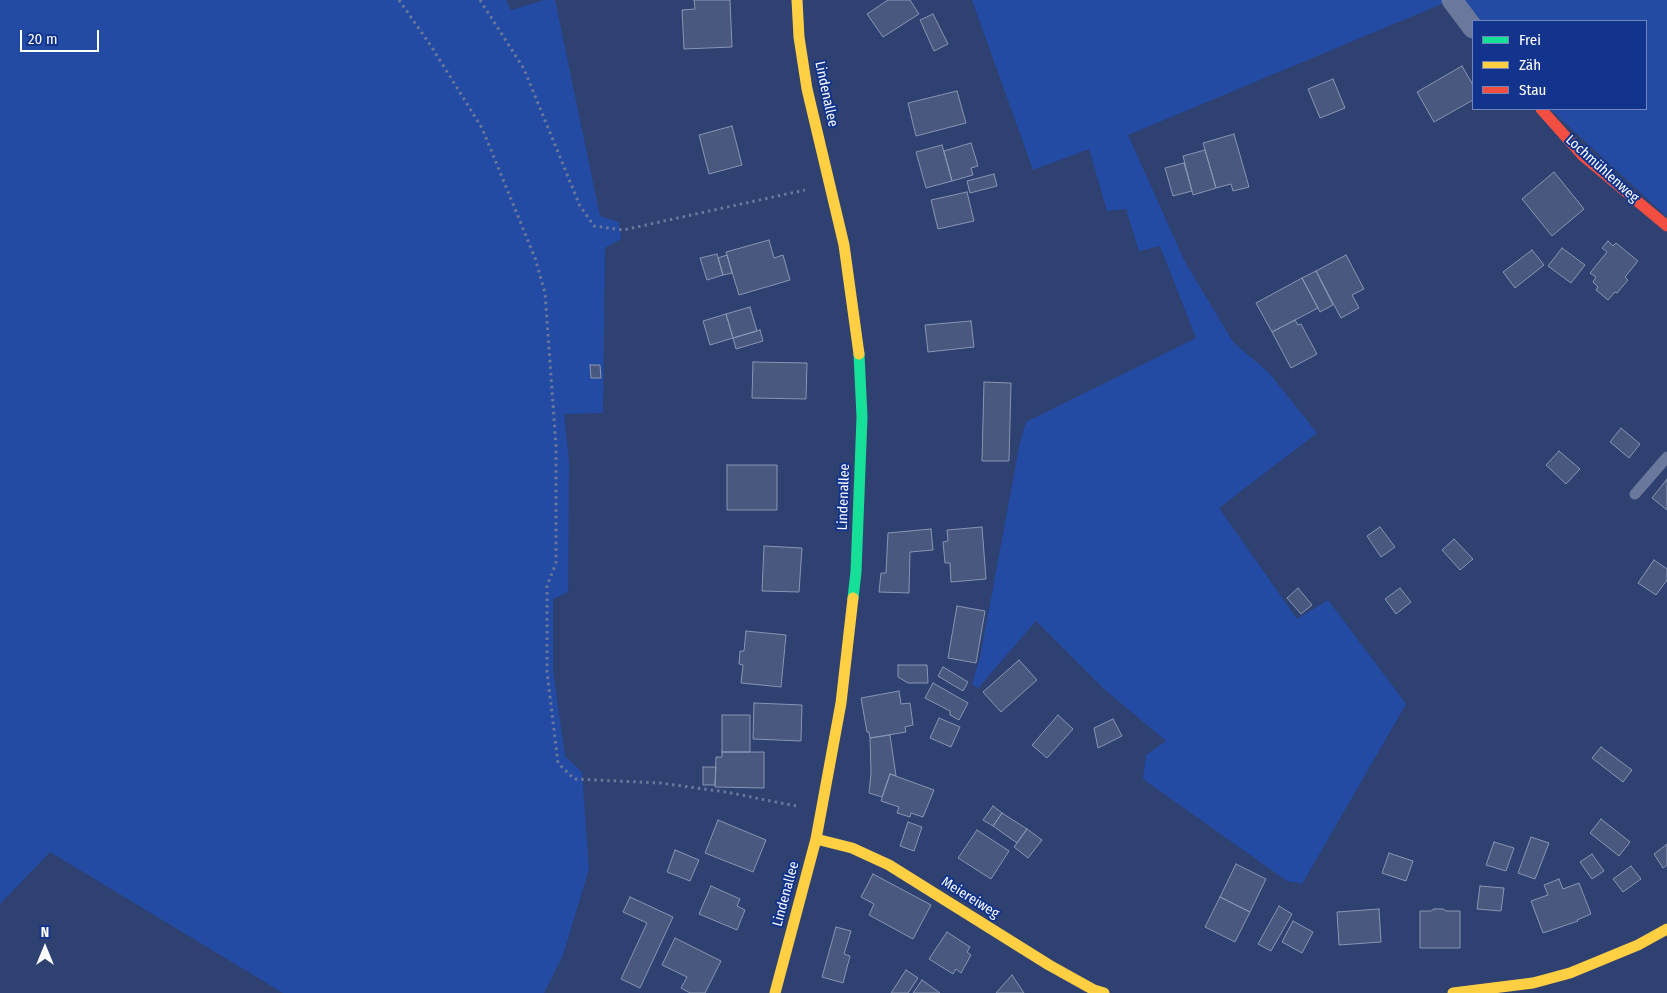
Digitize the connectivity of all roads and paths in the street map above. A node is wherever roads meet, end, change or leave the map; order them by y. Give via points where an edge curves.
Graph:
1 (399, 0) edge
2 (480, 0) edge
3 (797, 0) edge
4 (1452, 0) edge
5 (1472, 27) edge
6 (1542, 110) edge
7 (830, 184) junction
8 (1667, 226) edge
9 (1667, 457) edge
10 (1635, 494) dead end
11 (821, 811) junction
12 (816, 839) junction
13 (1667, 929) edge
14 (775, 993) edge
15 (1104, 993) edge
16 (1453, 993) edge

1 - 11 path via 482,128 535,258 544,293 556,446 556,563 547,586 547,672 558,763 574,779 660,783
2 - 7 path via 524,69 580,206 594,226 623,230
3 - 7 street, Lindenallee via 807,89
4 - 5 street
6 - 8 street, Lochmühlenweg via 1583,156
7 - 11 street, Lindenallee via 844,245 859,353 862,417 856,572 841,703
9 - 10 lane
11 - 12 street, Lindenallee
12 - 14 street, Lindenallee
12 - 15 street, Meiereiweg via 852,848 889,865 1049,965
13 - 16 street via 1608,958 1560,975 1526,984

